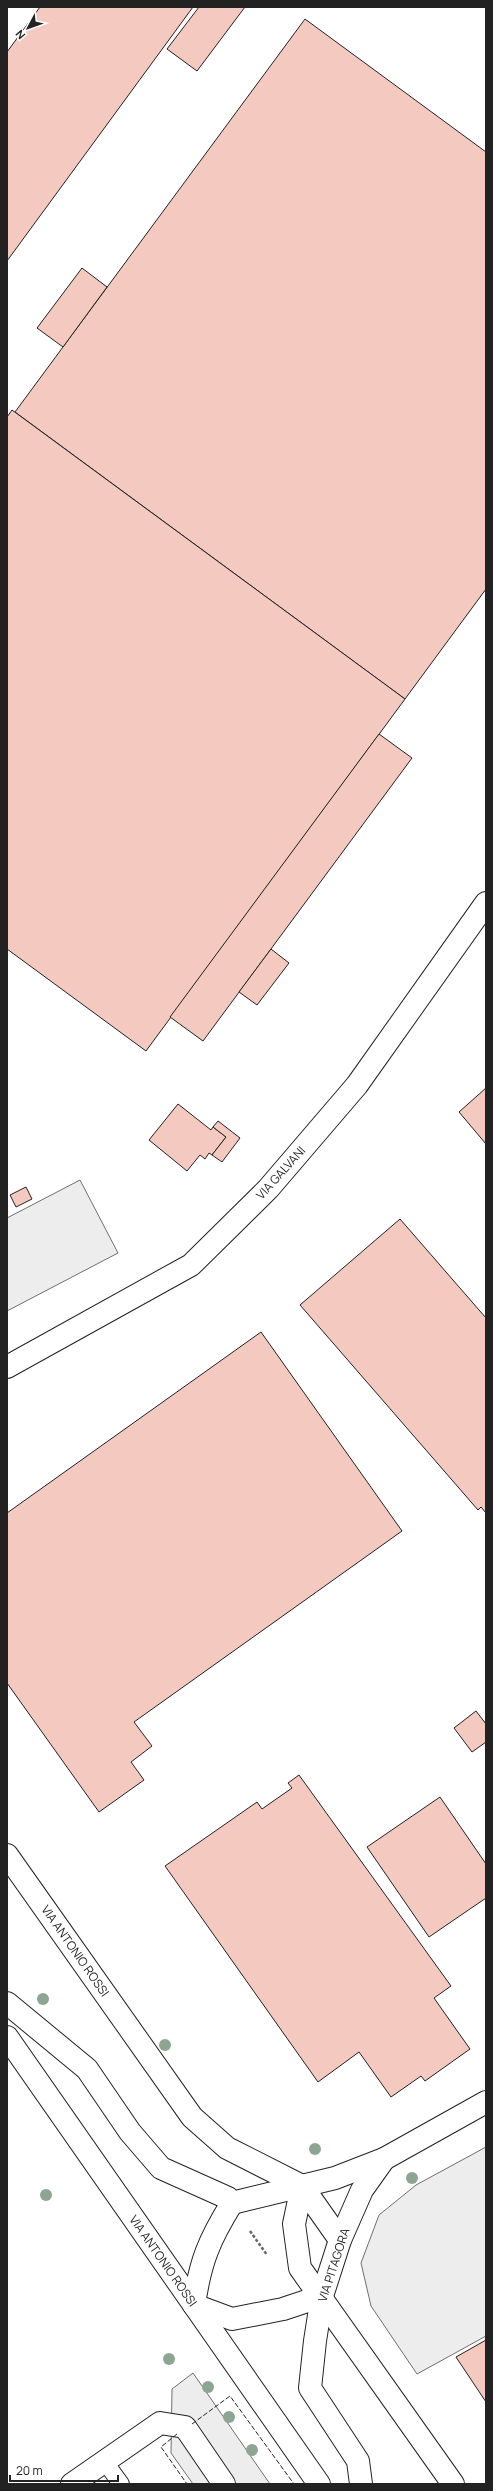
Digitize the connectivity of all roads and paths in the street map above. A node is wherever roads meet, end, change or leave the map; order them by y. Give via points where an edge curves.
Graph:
1 (486, 903) edge
2 (7, 1367) edge
3 (7, 1855) edge
4 (7, 2003) edge
5 (7, 2037) edge
6 (486, 2102) edge
7 (384, 2159) junction
8 (302, 2186) junction
9 (232, 2203) junction
10 (340, 2240) junction
11 (300, 2268) junction
12 (322, 2296) junction
13 (194, 2305) junction
14 (105, 2462) junction
15 (72, 2484) edge
16 (121, 2484) edge
17 (224, 2484) edge
18 (319, 2484) edge
19 (360, 2484) edge
20 (453, 2484) edge

1 - 2 street, VIA GALVANI via 356,1085 268,1189 191,1265
3 - 8 street, VIA ANTONIO ROSSI via 192,2117 226,2148
4 - 9 street via 87,2070 130,2132 161,2168 228,2198
5 - 13 street, VIA ANTONIO ROSSI
6 - 7 street, VIA PITAGORA
7 - 8 street via 335,2178
7 - 10 street, VIA PITAGORA via 362,2190
8 - 9 street
8 - 10 street
8 - 11 street via 294,2224
9 - 11 path via 268,2256
9 - 13 street via 206,2249 198,2274
10 - 12 street, VIA PITAGORA
11 - 12 street
12 - 13 street via 283,2309 232,2319
12 - 19 street, VIA PITAGORA via 314,2340 310,2388 358,2461
12 - 20 street
13 - 18 street, VIA ANTONIO ROSSI
14 - 15 street
14 - 16 lane
14 - 17 street via 160,2423 185,2427

